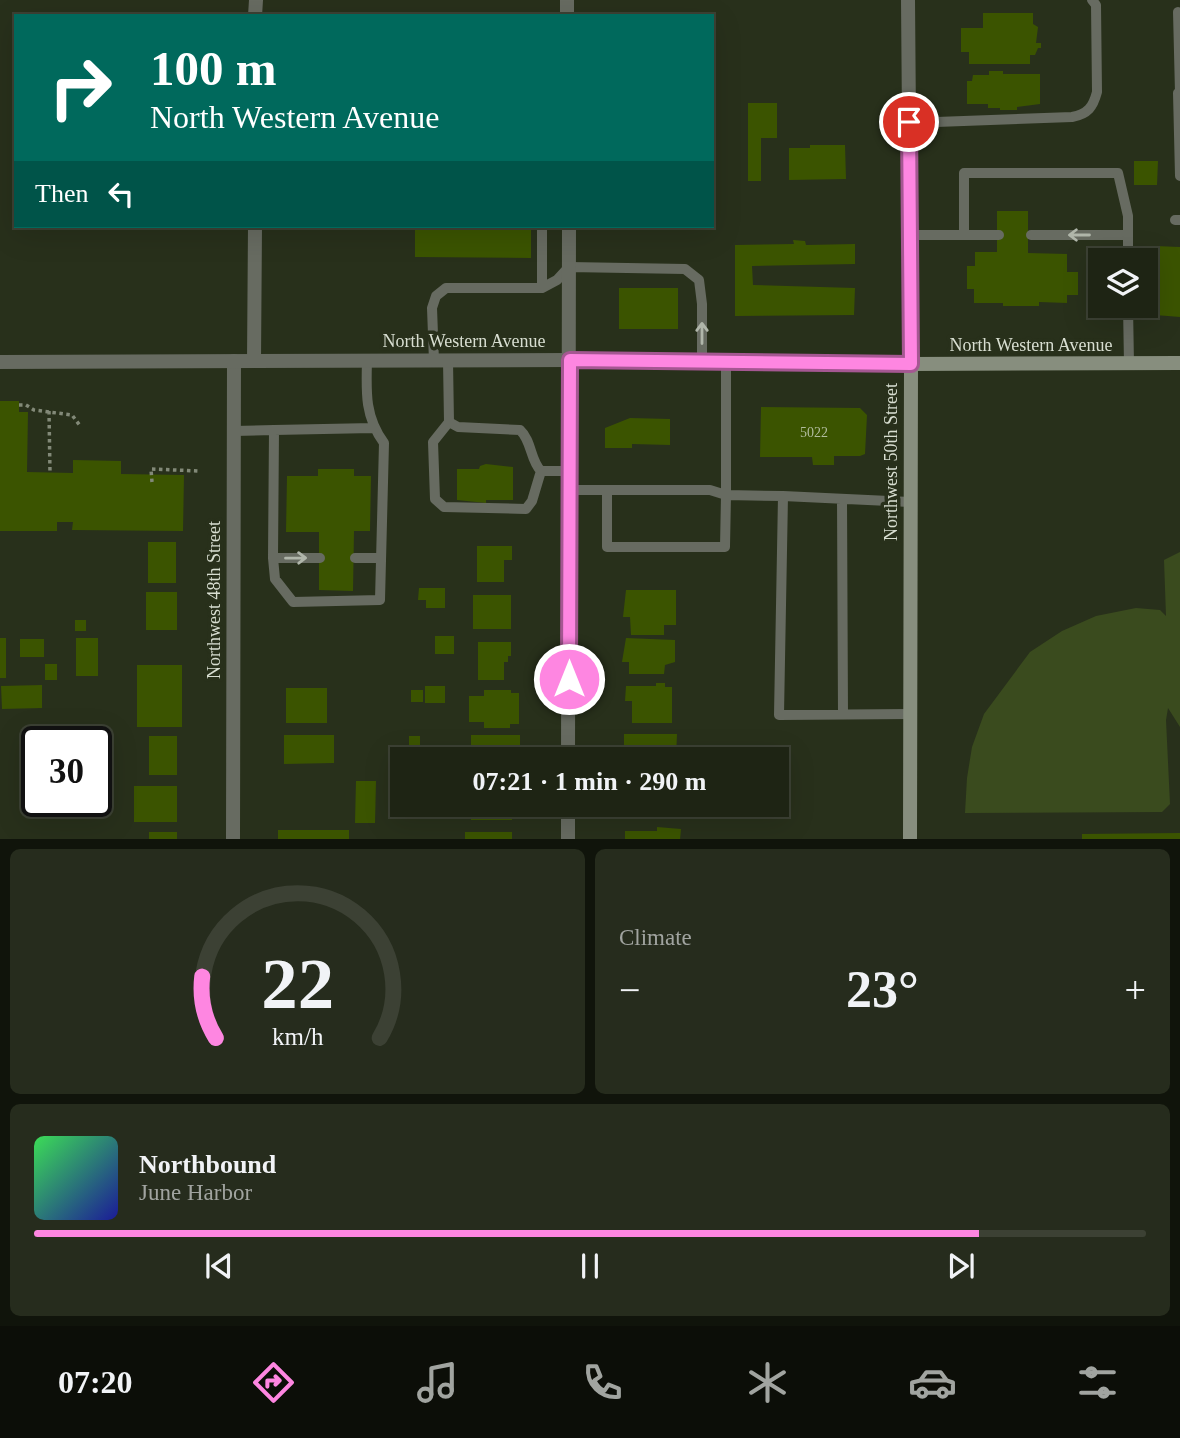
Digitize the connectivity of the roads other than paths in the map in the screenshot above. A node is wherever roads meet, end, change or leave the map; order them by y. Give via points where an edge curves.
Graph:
1 (908, 0) edge
2 (1092, 0) edge
3 (1178, 12) dead end
4 (1179, 93) edge
5 (909, 122) junction
6 (1180, 176) edge
7 (255, 228) edge
8 (542, 228) edge
9 (569, 228) edge
10 (910, 235) junction
11 (964, 235) junction
12 (999, 235) dead end
13 (1031, 235) dead end
14 (1128, 235) junction
15 (1128, 248) edge
16 (569, 267) junction
17 (542, 288) junction
18 (1128, 318) edge
19 (570, 360) junction
20 (234, 361) junction
21 (254, 361) junction
22 (367, 361) junction
23 (441, 361) junction
24 (0, 362) edge
25 (702, 362) junction
26 (726, 363) junction
27 (1180, 363) edge
28 (911, 364) junction
29 (1129, 364) junction
30 (449, 422) junction
31 (373, 428) junction
32 (274, 430) junction
33 (234, 431) junction
34 (541, 471) junction
35 (569, 471) junction
36 (569, 490) junction
37 (607, 490) junction
38 (726, 495) junction
39 (783, 496) junction
40 (842, 499) junction
41 (910, 502) junction
42 (272, 558) junction
43 (320, 558) dead end
44 (355, 558) dead end
45 (381, 558) junction
46 (910, 714) junction
47 (842, 715) junction
48 (569, 747) edge
49 (568, 817) edge
50 (233, 839) edge
51 (568, 839) edge
52 (910, 839) edge

1 - 5 street, Northwest 50th Street
2 - 5 lane via 1096,5 1097,92 1085,115
3 - 4 lane
4 - 6 lane
5 - 10 street, Northwest 50th Street
7 - 21 street
8 - 17 lane
9 - 16 street
10 - 11 lane
10 - 28 street, Northwest 50th Street
11 - 12 lane
11 - 14 lane via 964,173 1118,173
14 -> 13 lane
14 - 15 lane
16 - 17 lane
16 - 19 street
25 -> 16 lane via 699,280 685,269
17 - 23 lane via 446,288 436,296 432,308
18 - 29 lane
19 - 23 street, North Western Avenue
19 - 25 street, North Western Avenue
19 - 35 street
20 - 21 street, North Western Avenue
20 - 24 street, North Western Avenue
20 - 33 street, Northwest 48th Street
21 - 22 street, North Western Avenue
22 - 23 street, North Western Avenue
22 - 31 lane via 366,395
23 - 30 lane
25 - 26 street, North Western Avenue
26 - 28 street, North Western Avenue
26 - 38 lane
27 - 29 main road, North Western Avenue
28 - 29 main road, North Western Avenue
28 - 41 main road, Northwest 50th Street
30 - 34 lane via 458,427 520,429
30 - 34 lane via 433,442 435,499 444,507 526,509
31 - 32 lane
31 - 45 lane via 384,443
32 - 33 lane
32 - 42 lane
33 - 50 street, Northwest 48th Street
34 - 35 lane
35 - 36 street
36 - 37 lane
36 - 48 street
37 - 38 lane via 710,490
37 - 38 lane via 607,547 725,547
38 - 39 lane
39 - 40 lane
39 - 47 lane via 779,715
40 - 41 lane
40 - 47 lane
41 - 46 main road, Northwest 50th Street
42 -> 43 lane
42 - 45 lane via 275,579 293,602 380,600
44 - 45 lane
46 - 47 lane
46 - 52 main road, Northwest 50th Street
49 - 51 street

